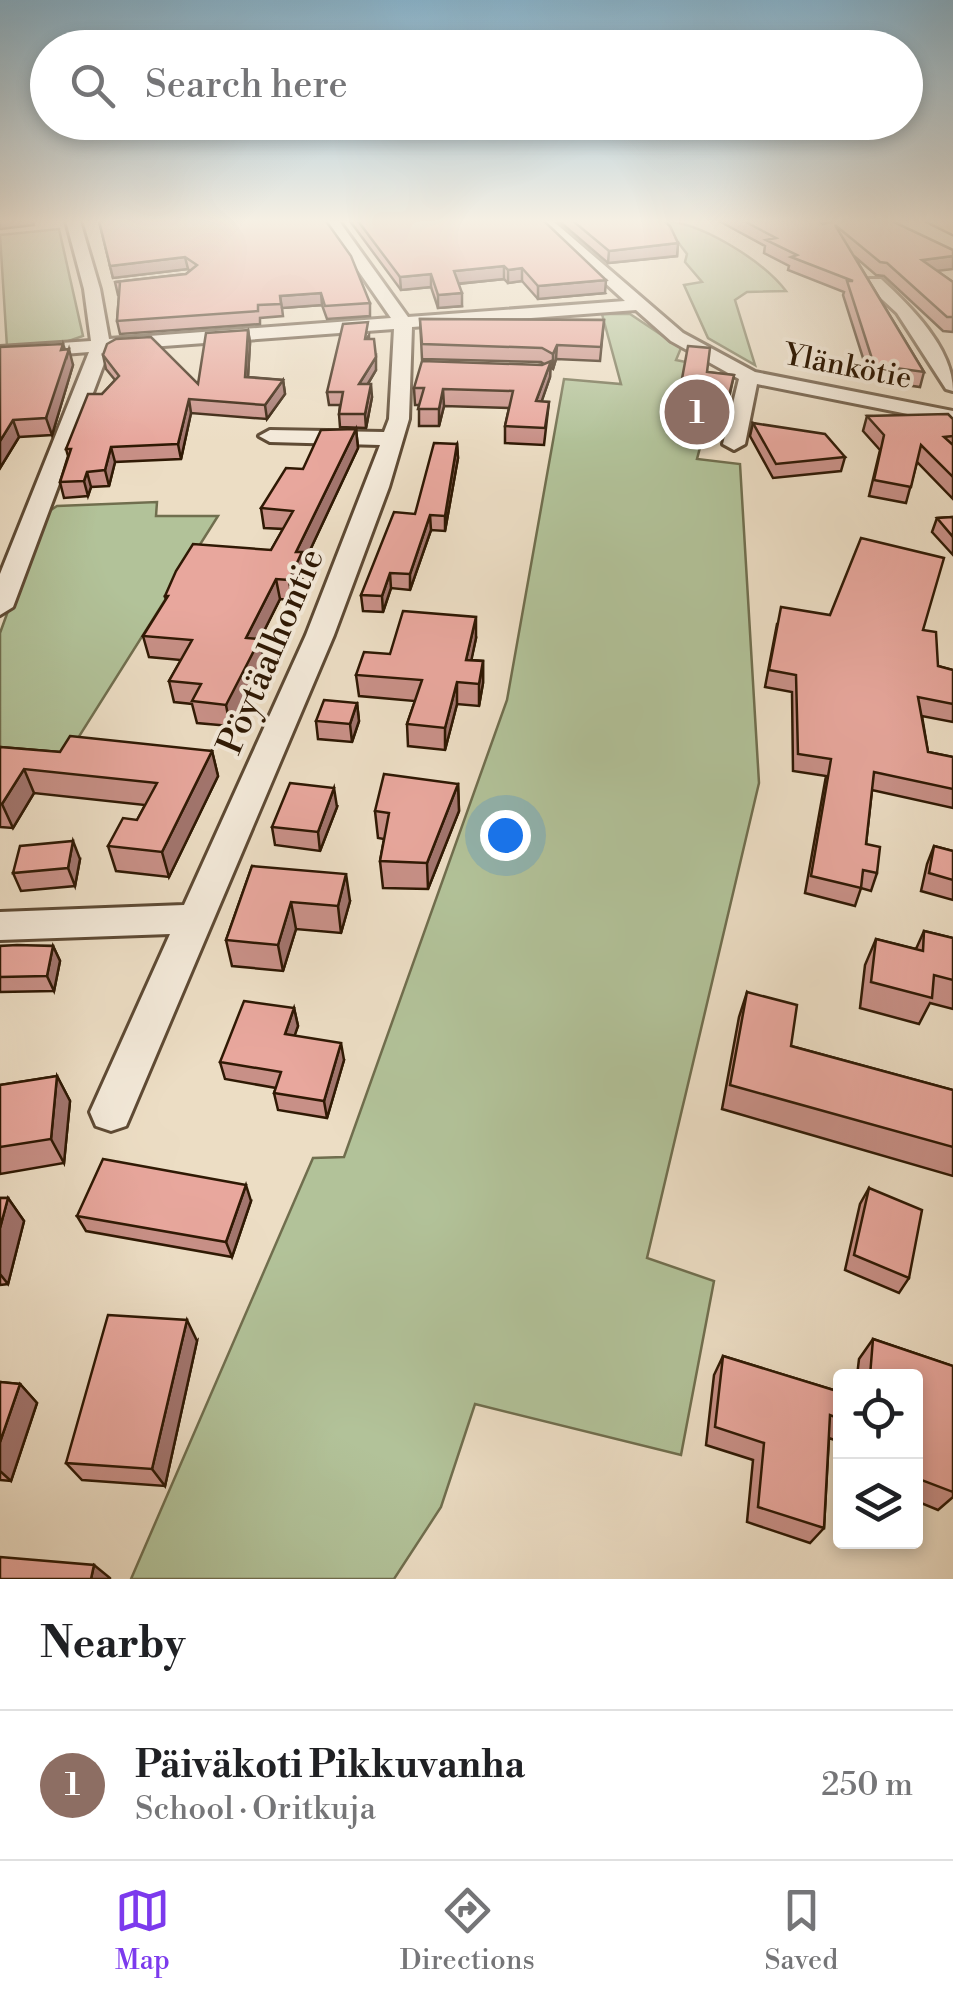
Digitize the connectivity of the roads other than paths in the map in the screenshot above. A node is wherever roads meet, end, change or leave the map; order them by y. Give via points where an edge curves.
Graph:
1 (102, 295) edge
2 (385, 295) edge
3 (627, 295) edge
4 (888, 295) edge
5 (640, 306) junction
6 (403, 323) junction
7 (101, 346) junction
8 (0, 353) edge
9 (749, 376) junction
10 (953, 385) edge
11 (953, 416) edge
12 (270, 436) dead end
13 (394, 439) junction
14 (734, 444) dead end
15 (0, 607) edge
16 (194, 919) junction
17 (0, 926) edge
18 (112, 1112) dead end

1 - 7 street
2 - 6 street
3 - 5 street, Ylänkötie
4 - 10 street
5 - 6 street
5 - 9 street, Ylänkötie via 677,337
6 - 7 street
6 - 13 street, Pöytäalhontie via 412,368
7 - 8 street
7 - 15 street
9 - 11 street, Ylänkötie
9 - 14 street
12 - 13 street
13 - 16 street, Pöytäalhontie via 320,635
16 - 17 street
16 - 18 street, Pöytäalhontie

